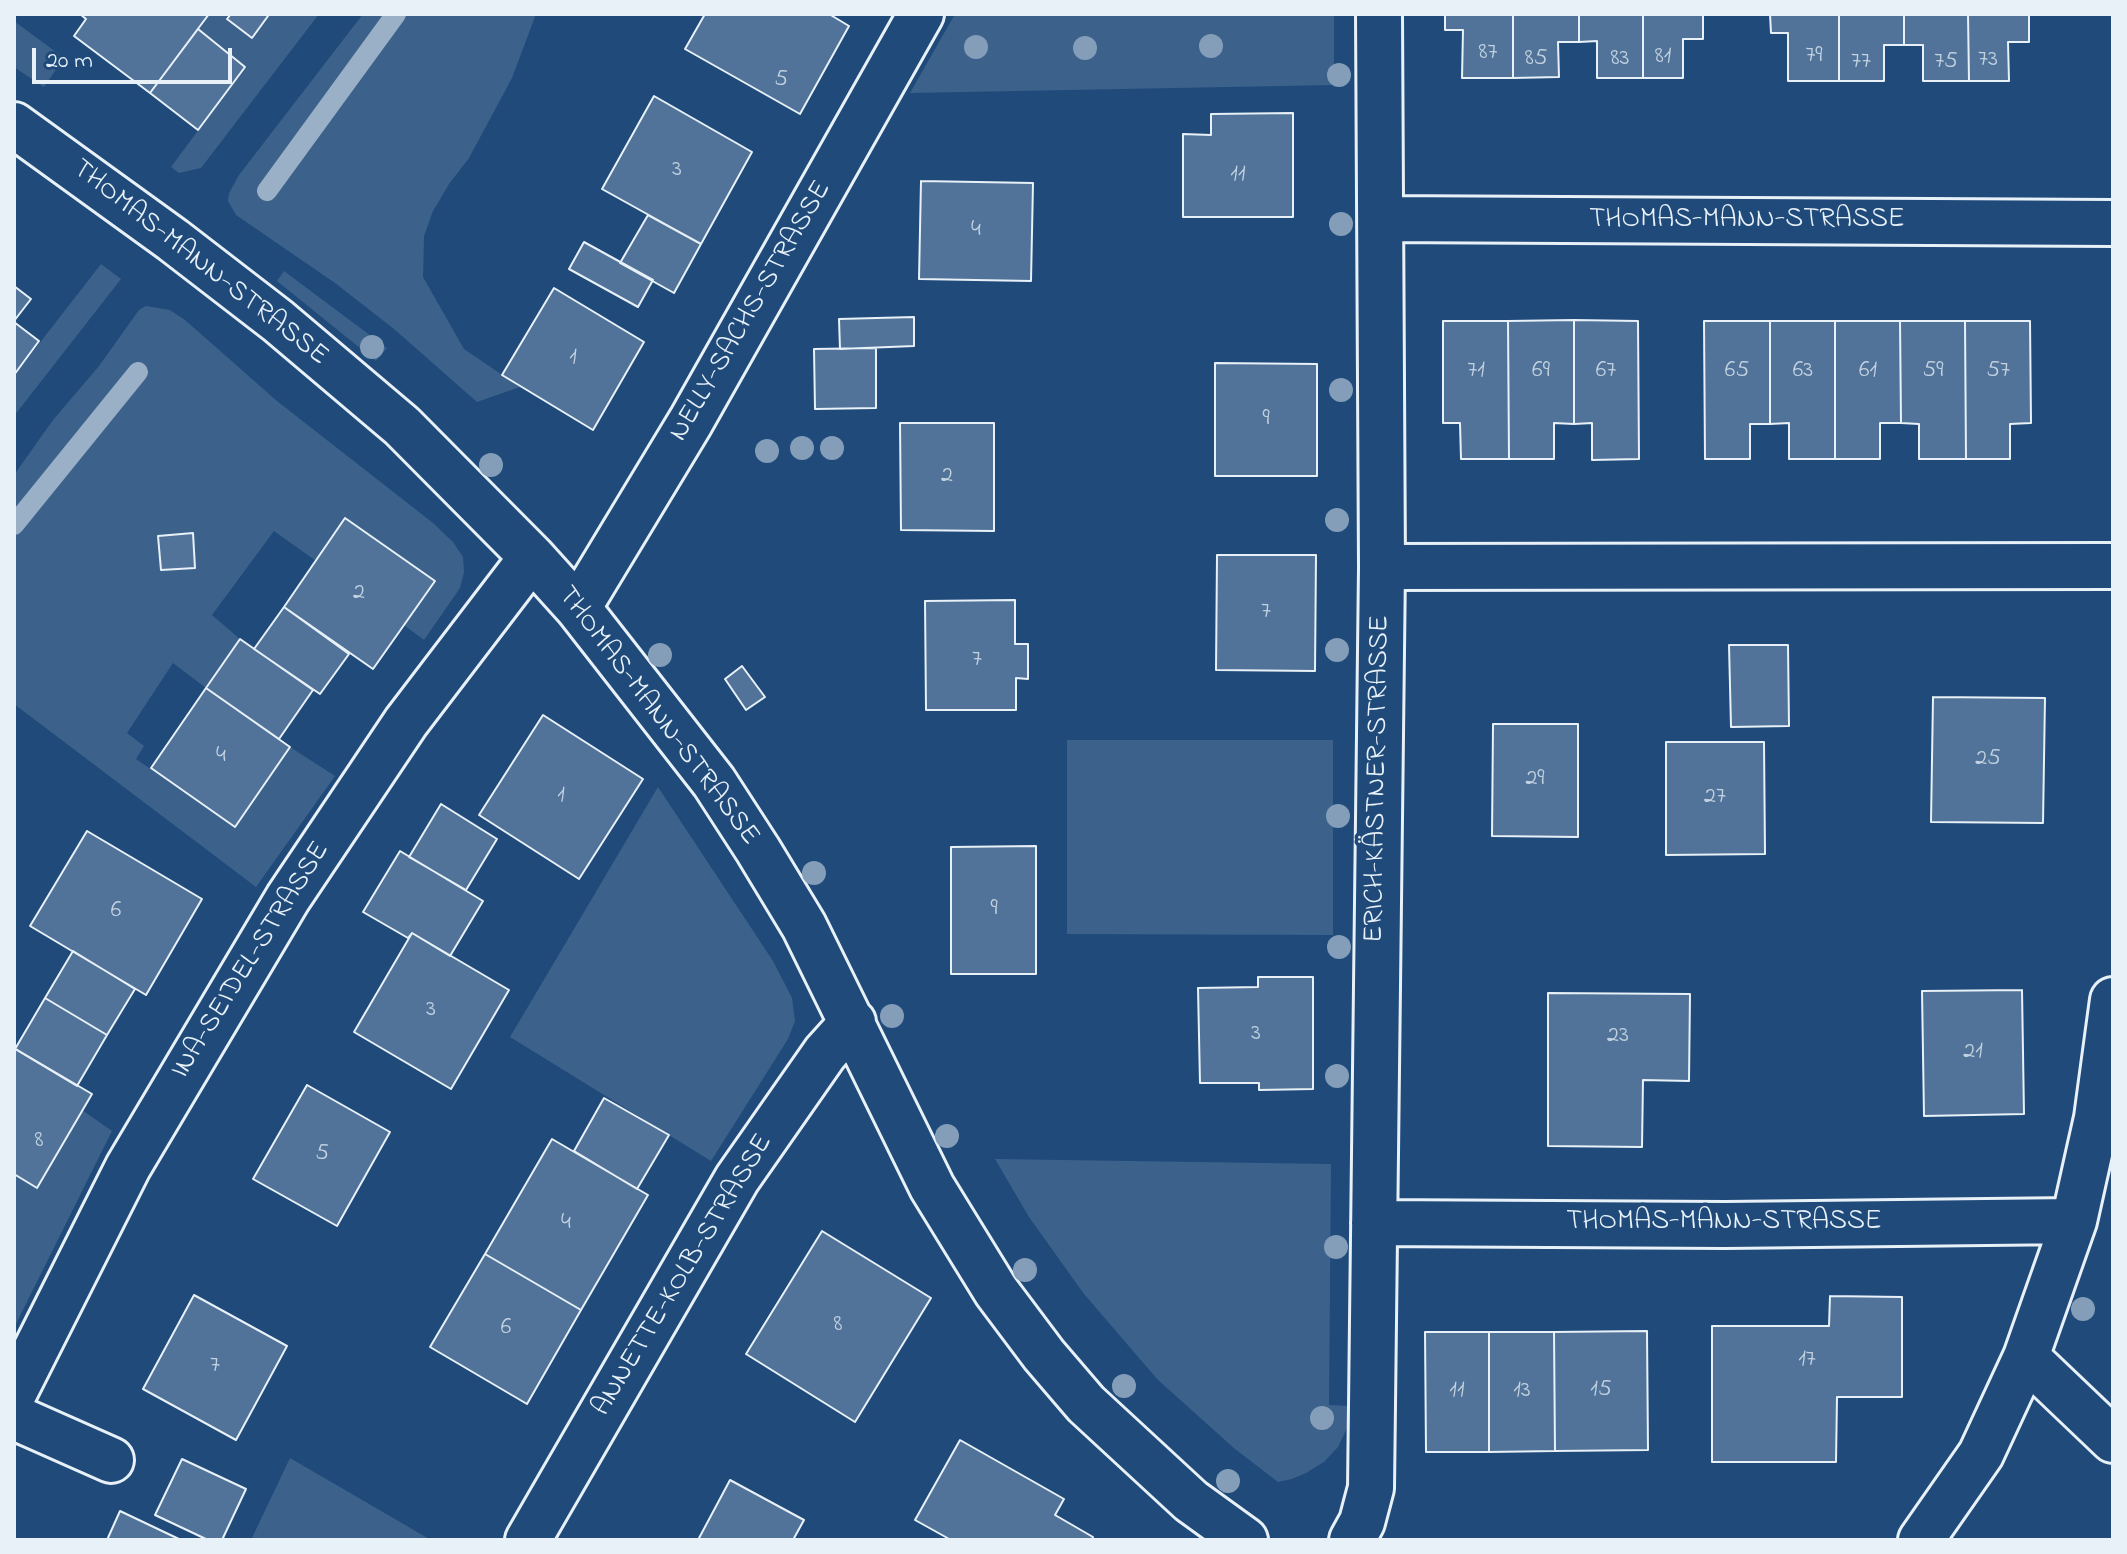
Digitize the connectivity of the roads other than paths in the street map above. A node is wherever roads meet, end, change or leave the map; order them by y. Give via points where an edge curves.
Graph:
1 (921, 14) edge
2 (1379, 14) edge
3 (14, 125) edge
4 (1381, 219) junction
5 (2113, 223) edge
6 (532, 557) junction
7 (2113, 566) edge
8 (1382, 567) junction
9 (578, 608) junction
10 (2113, 1000) edge
11 (853, 1022) junction
12 (2074, 1221) junction
13 (1374, 1223) junction
14 (2026, 1357) junction
15 (14, 1393) edge
16 (14, 1417) edge
17 (2113, 1440) edge
18 (111, 1460) dead end
19 (528, 1540) edge
20 (1245, 1540) edge
21 (1352, 1540) edge
22 (1921, 1540) edge

1 - 9 street, NELLY-SACHS-STRASSE via 691,421
2 - 4 street, ERICH-KÄSTNER-STRASSE
3 - 6 street, THOMAS-MANN-STRASSE via 278,321 402,426
4 - 5 street, THOMAS-MANN-STRASSE
4 - 8 street, ERICH-KÄSTNER-STRASSE
6 - 9 street, THOMAS-MANN-STRASSE
6 - 15 street, INA-SEIDEL-STRASSE via 406,722 288,898 128,1167
7 - 8 street
8 - 13 street, ERICH-KÄSTNER-STRASSE
9 - 11 street, THOMAS-MANN-STRASSE via 744,827 804,926
10 - 12 street via 2097,1118
11 - 19 street, ANNETTE-KOLB-STRASSE via 825,1053 737,1179
11 - 20 street, THOMAS-MANN-STRASSE via 932,1187 996,1291 1044,1355 1132,1449
12 - 13 street, THOMAS-MANN-STRASSE
12 - 14 street
13 - 21 street, ERICH-KÄSTNER-STRASSE via 1371,1488
14 - 17 street
14 - 22 street via 1981,1454
16 - 18 street

